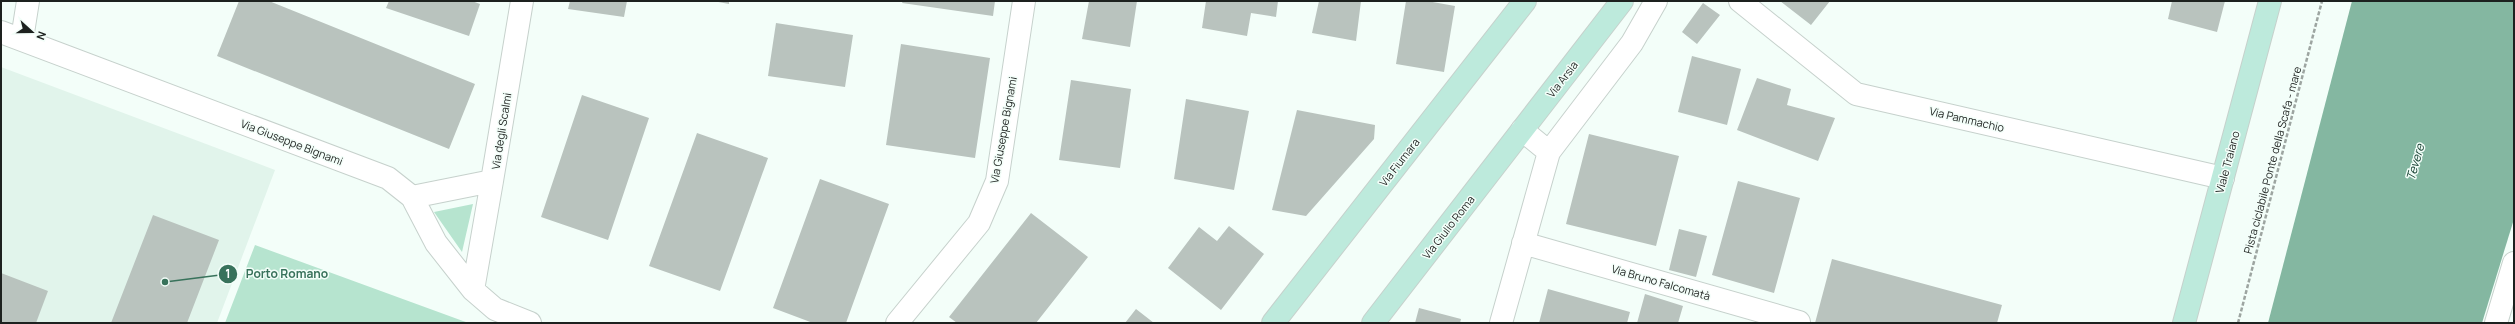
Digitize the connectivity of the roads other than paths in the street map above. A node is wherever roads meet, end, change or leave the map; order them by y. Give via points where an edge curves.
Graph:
1 (28, 1) edge
2 (522, 1) edge
3 (1024, 1) edge
4 (1525, 1) edge
5 (1622, 1) edge
6 (1656, 1) edge
7 (1740, 1) edge
8 (2270, 1) edge
9 (1, 32) edge
10 (22, 39) junction
11 (1522, 130) junction
12 (1549, 152) junction
13 (2223, 178) junction
14 (492, 181) junction
15 (412, 197) junction
16 (1523, 243) junction
17 (2514, 263) edge
18 (473, 290) junction
19 (1799, 322) dead end
20 (530, 323) edge
21 (897, 323) edge
22 (1273, 323) edge
23 (1373, 323) edge
24 (1501, 323) edge
25 (2184, 323) edge
26 (2496, 323) edge

1 - 10 street
2 - 14 street, Via degli Scalmi
3 - 21 street, Via Giuseppe Bignami via 997,181 979,223
4 - 22 street, Via Fiumara
5 - 11 street, Via Arsia
6 - 12 street via 1632,43
7 - 13 street, Via Pammachio via 1856,94
8 - 13 street, Viale Traiano
9 - 10 street, Via Giuseppe Bignami
10 - 15 street, Via Giuseppe Bignami via 388,178
11 - 12 street
11 - 23 street, Via Giulio Roma
12 - 16 street
13 - 25 street, Viale Traiano
14 - 15 street, Via degli Scalmi
14 - 18 street
15 - 18 street, Via Giuseppe Bignami via 436,243
16 - 19 street, Via Bruno Falcomatà
16 - 24 street
17 - 26 street
18 - 20 street, Via Giuseppe Bignami via 496,309

